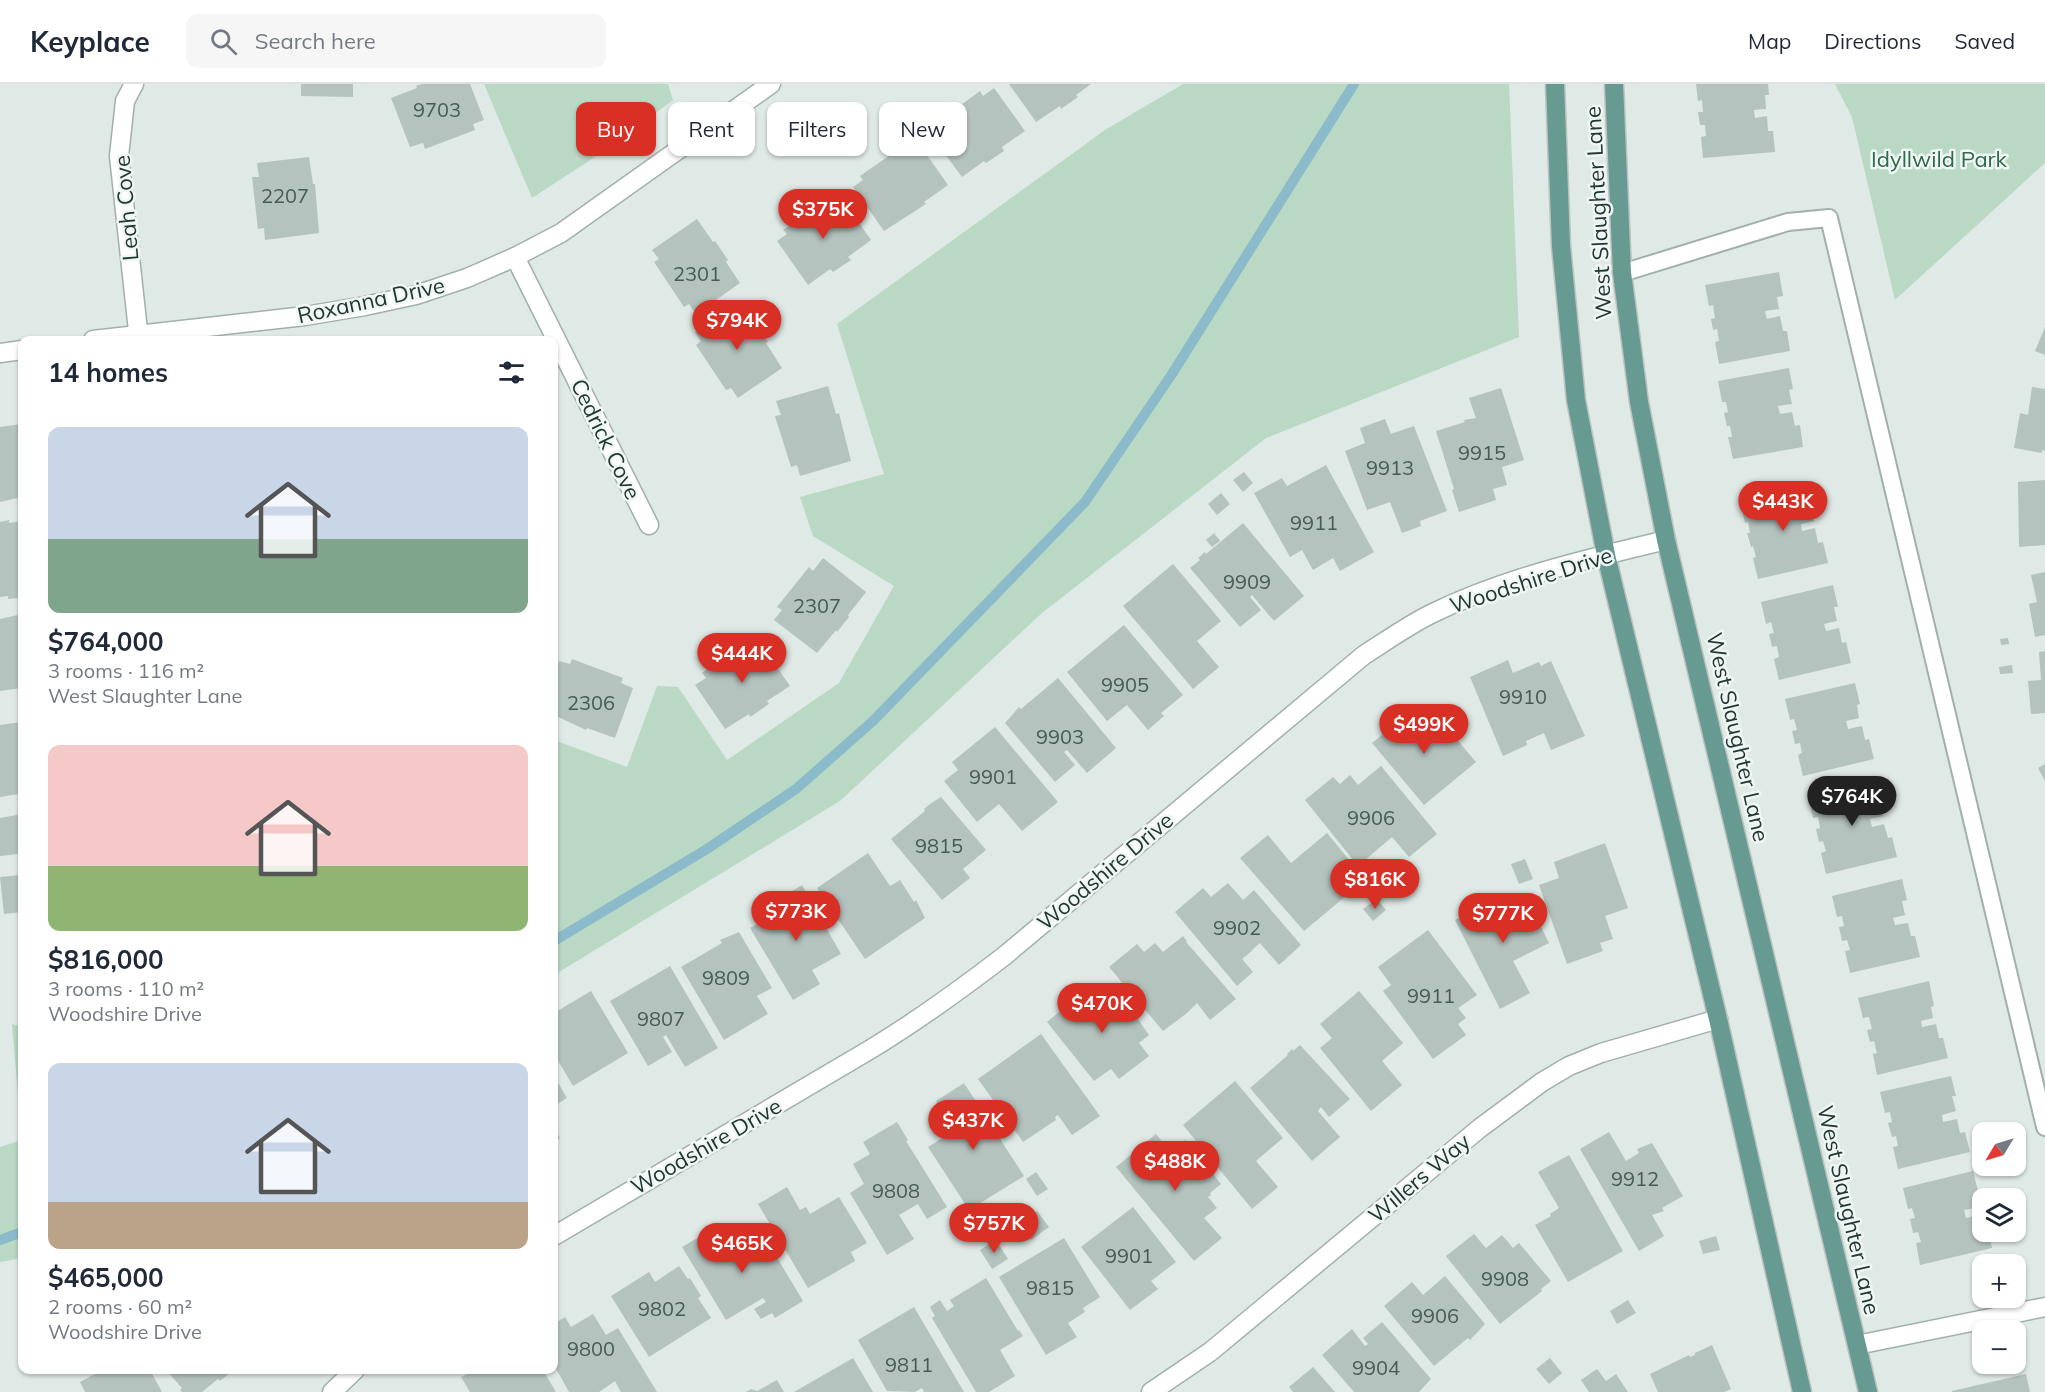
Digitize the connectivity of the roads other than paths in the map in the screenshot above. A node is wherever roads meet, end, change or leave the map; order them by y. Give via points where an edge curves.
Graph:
1 (134, 84) edge
2 (1555, 84) edge
3 (1614, 84) edge
4 (760, 87) edge
5 (515, 257) junction
6 (1622, 273) junction
7 (138, 336) edge
8 (153, 336) edge
9 (554, 336) edge
10 (558, 343) edge
11 (18, 350) edge
12 (0, 352) edge
13 (649, 525) dead end
14 (1666, 540) junction
15 (1606, 555) junction
16 (1718, 1019) junction
17 (2045, 1127) edge
18 (558, 1234) edge
19 (2045, 1307) edge
20 (1857, 1345) junction
21 (352, 1374) edge
22 (332, 1392) edge
23 (1151, 1392) edge
24 (1802, 1392) edge
25 (1868, 1392) edge

1 - 7 street, Leah Cove via 125,101 119,156
2 - 15 main road, West Slaughter Lane via 1561,246 1576,400
3 - 6 main road, West Slaughter Lane
4 - 5 street, Roxanna Drive via 561,233
5 - 8 street, Roxanna Drive via 467,278 406,297
5 - 9 street, Cedrick Cove
6 - 14 main road, West Slaughter Lane via 1639,402
6 - 17 lane via 1788,222 1828,218
10 - 13 street, Cedrick Cove
11 - 12 street
14 - 15 street, Woodshire Drive
14 - 20 main road, West Slaughter Lane
15 - 16 main road, West Slaughter Lane
15 - 18 street, Woodshire Drive via 1474,596 1430,615 1364,655 959,991 880,1044
16 - 23 street, Willers Way via 1601,1053 1542,1083 1480,1128 1210,1352
16 - 24 main road, West Slaughter Lane
19 - 20 street
20 - 25 main road, West Slaughter Lane
21 - 22 street

